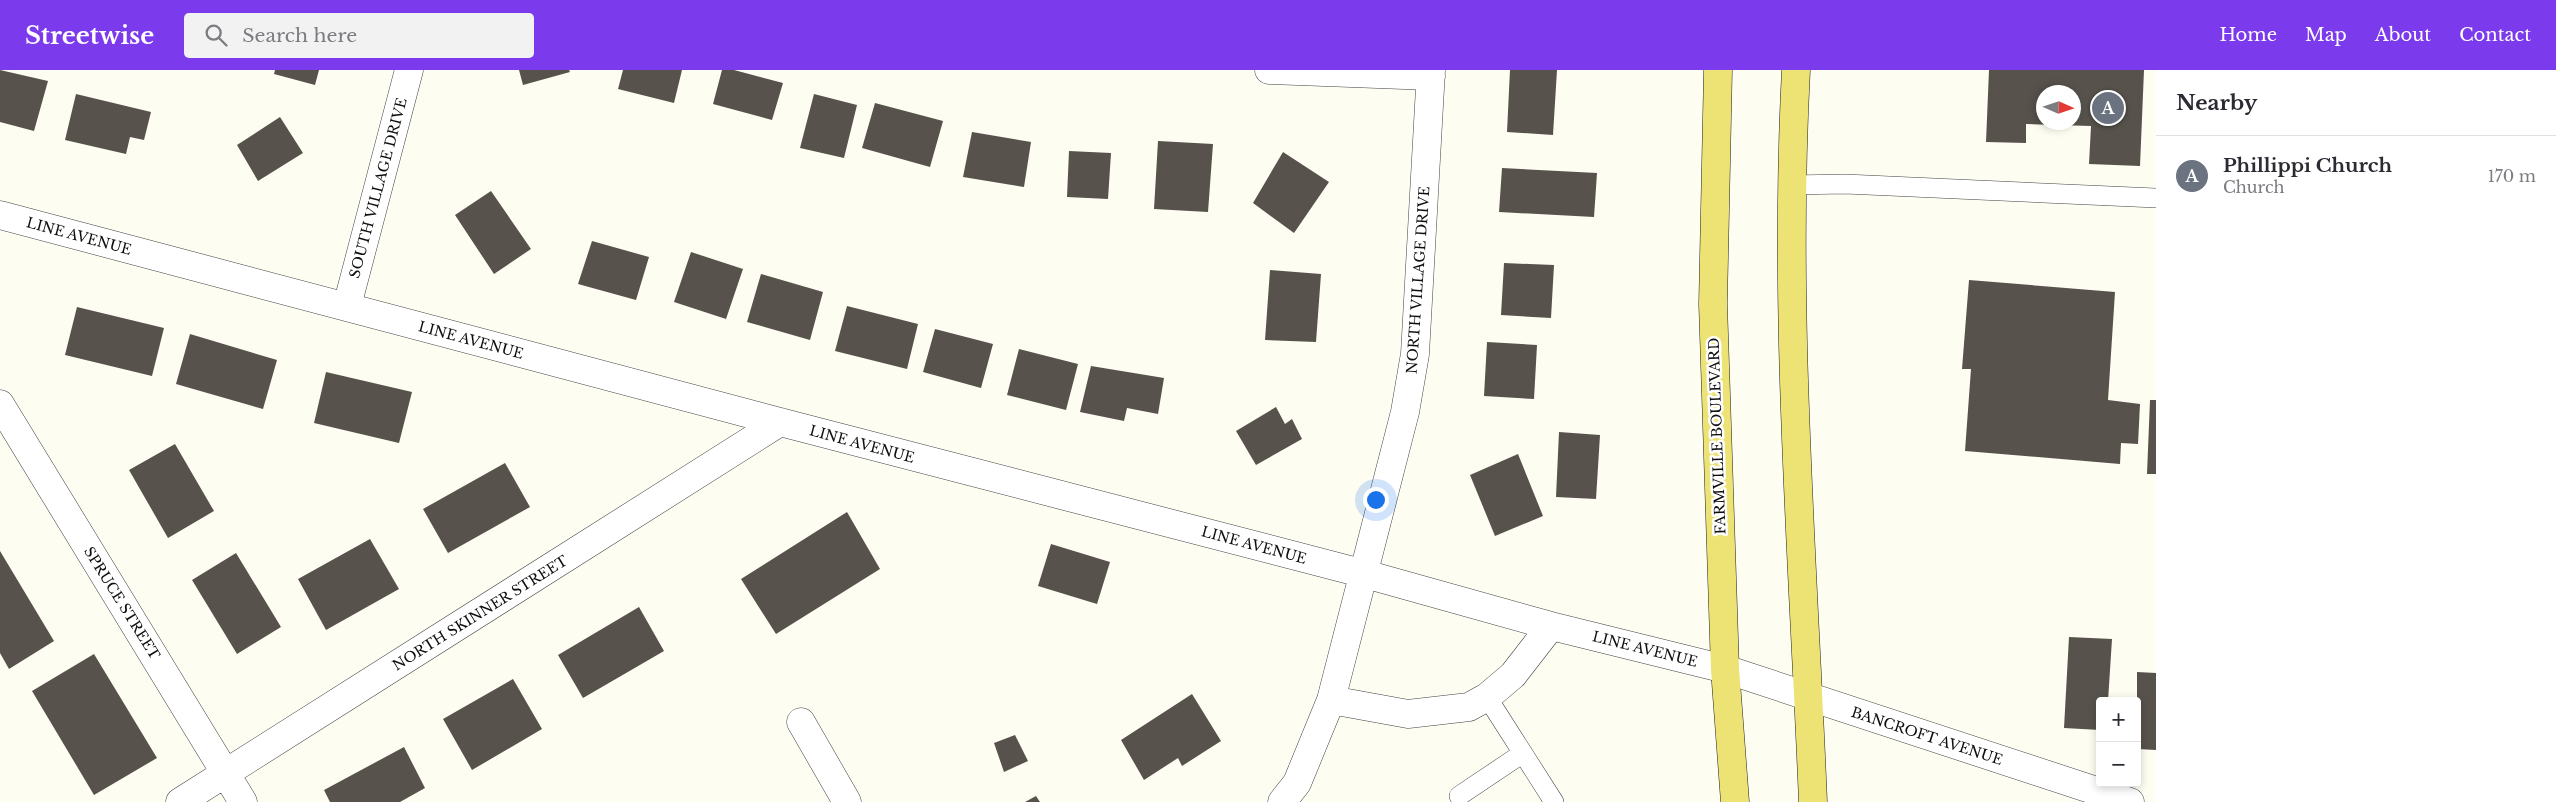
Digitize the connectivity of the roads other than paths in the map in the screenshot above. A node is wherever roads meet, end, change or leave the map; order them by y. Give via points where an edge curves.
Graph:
1 (409, 70) edge
2 (1269, 70) edge
3 (1718, 70) edge
4 (1796, 70) edge
5 (1431, 73) edge
6 (1792, 185) junction
7 (2156, 198) edge
8 (0, 215) edge
9 (346, 306) junction
10 (0, 404) edge
11 (780, 422) junction
12 (1365, 574) junction
13 (1551, 626) junction
14 (1725, 669) junction
15 (1487, 697) junction
16 (1809, 698) junction
17 (1331, 700) junction
18 (801, 722) dead end
19 (1523, 753) junction
20 (227, 774) junction
21 (1459, 796) dead end
22 (180, 802) edge
23 (244, 802) edge
24 (847, 802) edge
25 (1282, 802) edge
26 (1554, 802) edge
27 (1735, 802) edge
28 (1812, 802) edge
29 (2130, 802) edge

1 - 9 street, SOUTH VILLAGE DRIVE
2 - 5 street
3 - 14 main road, FARMVILLE BOULEVARD via 1712,304
4 - 6 main road
5 - 12 street, NORTH VILLAGE DRIVE via 1415,354 1405,412
6 - 7 lane via 1845,184
6 - 16 main road via 1793,348
8 - 9 street, LINE AVENUE
9 - 11 street, LINE AVENUE
10 - 20 street, SPRUCE STREET
11 - 12 street, LINE AVENUE
11 - 20 street, NORTH SKINNER STREET
12 - 13 street, LINE AVENUE
12 - 17 street, NORTH VILLAGE DRIVE
13 - 14 street, LINE AVENUE
13 - 15 street via 1513,675
14 - 16 street, BANCROFT AVENUE
14 - 27 main road, FARMVILLE BOULEVARD
15 - 17 street via 1468,707 1408,714
15 - 19 lane
16 - 28 main road
16 - 29 street, BANCROFT AVENUE
17 - 25 street, NORTH VILLAGE DRIVE via 1297,784
18 - 24 street
19 - 21 lane
19 - 26 lane
20 - 22 street, NORTH SKINNER STREET
20 - 23 street, SPRUCE STREET

